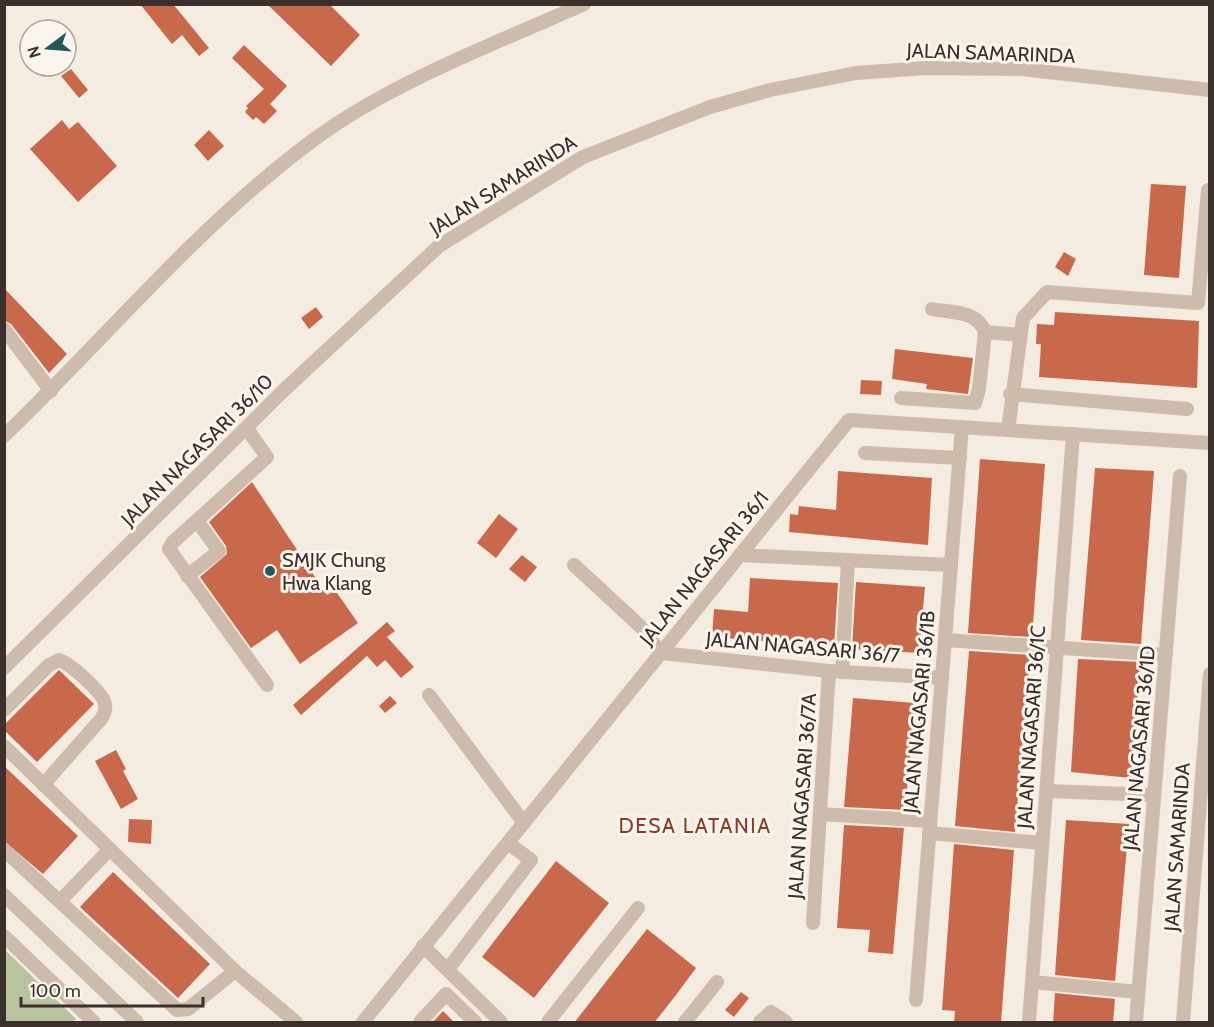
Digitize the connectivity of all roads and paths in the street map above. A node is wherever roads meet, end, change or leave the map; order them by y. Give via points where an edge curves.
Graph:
1 (584, 4) edge
2 (1209, 90) edge
3 (1208, 190) dead end
4 (420, 264) joint
5 (932, 309) dead end
6 (4, 329) edge
7 (985, 332) junction
8 (1020, 335) junction
9 (51, 392) junction
10 (1010, 394) junction
11 (901, 398) dead end
12 (1187, 409) dead end
13 (962, 427) junction
14 (247, 429) junction
15 (1008, 430) junction
16 (1073, 434) junction
17 (4, 436) edge
18 (1209, 443) edge
19 (865, 453) dead end
20 (960, 458) junction
21 (1180, 476) dead end
22 (197, 521) junction
23 (740, 555) junction
24 (848, 560) junction
25 (574, 565) dead end
26 (951, 565) junction
27 (187, 576) junction
28 (945, 640) junction
29 (1057, 648) junction
30 (661, 653) junction
31 (1166, 655) junction
32 (4, 668) edge
33 (835, 671) junction
34 (1209, 674) edge
35 (942, 678) junction
36 (267, 685) dead end
37 (429, 695) dead end
38 (4, 710) edge
39 (4, 746) edge
40 (43, 785) junction
41 (1047, 791) junction
42 (1154, 795) junction
43 (820, 814) junction
44 (524, 823) junction
45 (930, 827) junction
46 (508, 843) junction
47 (1042, 843) junction
48 (110, 849) junction
49 (4, 850) edge
50 (4, 895) edge
51 (60, 901) junction
52 (638, 908) dead end
53 (813, 923) dead end
54 (4, 936) edge
55 (423, 946) junction
56 (448, 969) junction
57 (235, 970) junction
58 (717, 982) dead end
59 (1032, 982) junction
60 (1138, 992) junction
61 (916, 1000) dead end
62 (766, 1017) edge
63 (94, 1023) edge
64 (137, 1023) edge
65 (296, 1023) edge
66 (363, 1023) edge
67 (420, 1023) edge
68 (474, 1023) edge
69 (501, 1023) edge
70 (548, 1023) edge
71 (685, 1023) edge
72 (786, 1023) edge
73 (1029, 1023) edge
74 (1136, 1023) edge
75 (1183, 1023) edge

1 - 9 street via 391,94 318,137 182,256
2 - 4 street, JALAN SAMARINDA via 1033,70 972,68 856,73 770,90 677,118 583,156 439,246
3 - 8 street via 1198,303 1047,292 1023,318
4 - 14 street, JALAN NAGASARI 36/10
5 - 7 street via 973,316
6 - 9 street
7 - 8 street
7 - 11 street via 975,403
8 - 10 street
9 - 17 street
10 - 12 street
10 - 15 street
13 - 15 street, JALAN NAGASARI 36/1
13 - 20 street, JALAN NAGASARI 36/1B
13 - 23 street, JALAN NAGASARI 36/1 via 849,420
14 - 22 street via 267,457
14 - 32 street, JALAN NAGASARI 36/10
15 - 16 street, JALAN NAGASARI 36/1
16 - 18 street, JALAN NAGASARI 36/1
16 - 29 street, JALAN NAGASARI 36/1C
19 - 20 street
20 - 26 street, JALAN NAGASARI 36/1B
21 - 31 street, JALAN NAGASARI 36/1D
22 - 27 street via 169,549
22 - 27 street via 219,551
23 - 24 street
23 - 30 street, JALAN NAGASARI 36/1
24 - 26 street
24 - 33 street, JALAN NAGASARI 36/7A
25 - 30 street via 640,626
26 - 28 street, JALAN NAGASARI 36/1B
27 - 36 street
28 - 29 street
28 - 35 street, JALAN NAGASARI 36/1B
29 - 31 street
29 - 41 street, JALAN NAGASARI 36/1C
30 - 33 street, JALAN NAGASARI 36/7
30 - 44 street, JALAN NAGASARI 36/1
31 - 42 street, JALAN NAGASARI 36/1D
33 - 35 street, JALAN NAGASARI 36/7
33 - 43 street, JALAN NAGASARI 36/7A
34 - 75 street, JALAN SAMARINDA
35 - 45 street, JALAN NAGASARI 36/1B
37 - 44 street
38 - 40 street via 49,665 59,660 104,701 106,711 101,719
39 - 40 street
40 - 48 street
41 - 42 street
41 - 47 street, JALAN NAGASARI 36/1C
42 - 60 street, JALAN NAGASARI 36/1D
43 - 45 street
43 - 53 street, JALAN NAGASARI 36/7A
44 - 46 street, JALAN NAGASARI 36/1
45 - 47 street
45 - 61 street, JALAN NAGASARI 36/1B
46 - 55 street, JALAN NAGASARI 36/1
46 - 56 street via 531,860
47 - 59 street, JALAN NAGASARI 36/1C
48 - 51 street
48 - 57 street
49 - 51 street
50 - 64 street
51 - 57 street via 180,1011 193,1006
52 - 70 street
54 - 63 street
55 - 56 street
55 - 66 street, JALAN NAGASARI 36/1
56 - 69 street
57 - 65 street
58 - 71 street
59 - 60 street
59 - 73 street, JALAN NAGASARI 36/1C
60 - 74 street, JALAN NAGASARI 36/1D
62 - 72 street
67 - 68 street via 446,994

